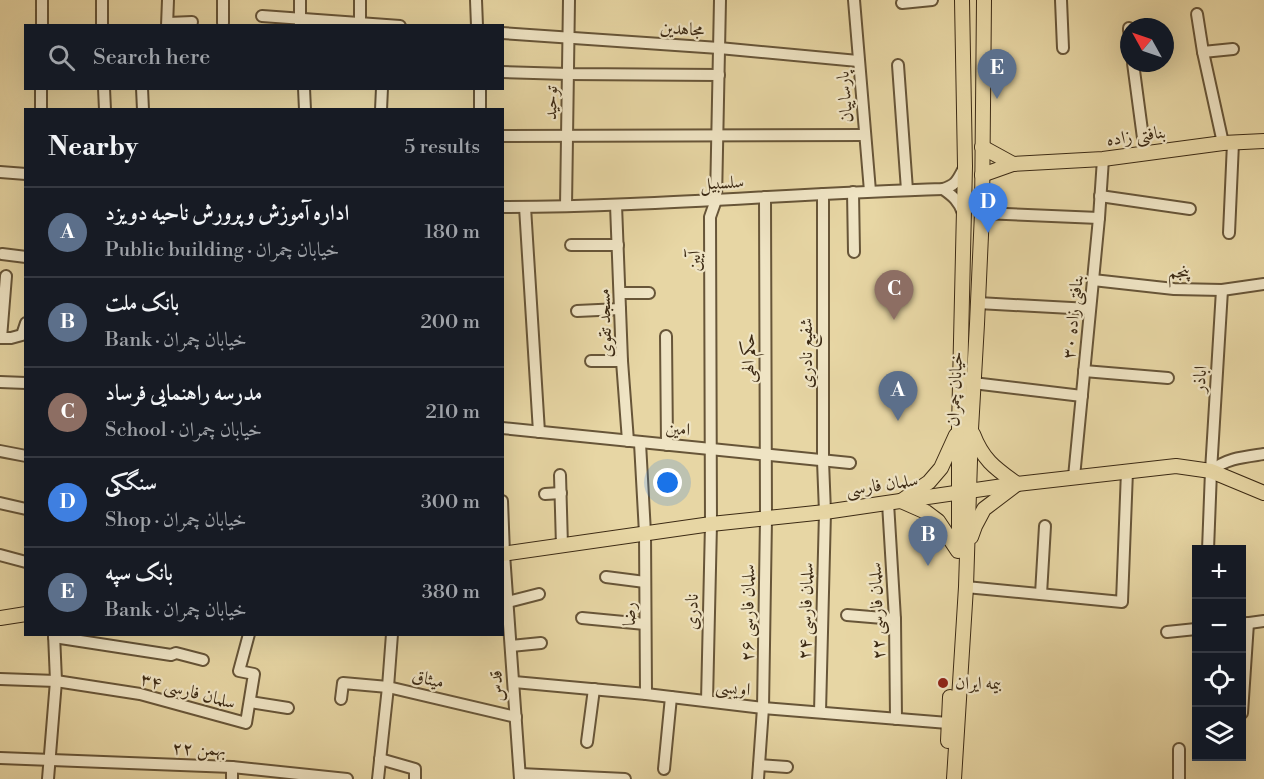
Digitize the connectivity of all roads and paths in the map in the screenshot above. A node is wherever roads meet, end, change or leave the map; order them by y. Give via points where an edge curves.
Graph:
1 (42, 0) edge
2 (102, 0) edge
3 (168, 0) edge
4 (223, 0) edge
5 (300, 0) edge
6 (360, 0) edge
7 (476, 0) edge
8 (569, 0) edge
9 (720, 0) edge
10 (854, 0) edge
11 (932, 0) edge
12 (962, 0) edge
13 (984, 0) edge
14 (1061, 0) edge
15 (902, 3) dead end
16 (1197, 14) dead end
17 (262, 16) dead end
18 (192, 22) dead end
19 (300, 22) edge
20 (223, 23) dead end
21 (360, 23) junction
22 (42, 24) edge
23 (102, 24) edge
24 (167, 24) edge
25 (372, 24) edge
26 (477, 24) edge
27 (504, 33) edge
28 (568, 38) junction
29 (719, 48) junction
30 (1063, 48) dead end
31 (1233, 49) dead end
32 (1203, 52) junction
33 (858, 61) junction
34 (898, 65) dead end
35 (504, 72) edge
36 (1134, 72) edge
37 (568, 74) junction
38 (719, 75) junction
39 (41, 90) edge
40 (104, 90) edge
41 (142, 90) edge
42 (304, 90) edge
43 (381, 90) edge
44 (480, 90) edge
45 (41, 108) edge
46 (105, 108) edge
47 (143, 108) edge
48 (305, 108) edge
49 (381, 108) edge
50 (480, 108) edge
51 (718, 135) junction
52 (864, 135) junction
53 (504, 136) edge
54 (567, 136) junction
55 (1264, 141) edge
56 (1228, 143) junction
57 (982, 147) junction
58 (1145, 153) junction
59 (1102, 159) junction
60 (1013, 164) junction
61 (965, 166) junction
62 (0, 172) edge
63 (24, 174) edge
64 (982, 176) junction
65 (943, 189) junction
66 (907, 190) junction
67 (870, 191) junction
68 (853, 192) junction
69 (822, 194) junction
70 (1101, 196) junction
71 (765, 197) junction
72 (716, 200) junction
73 (616, 205) junction
74 (566, 206) junction
75 (504, 207) edge
76 (525, 207) junction
77 (1190, 209) dead end
78 (982, 213) junction
79 (963, 217) junction
80 (1099, 218) junction
81 (1229, 233) dead end
82 (618, 244) junction
83 (571, 245) dead end
84 (854, 252) dead end
85 (2, 254) dead end
86 (24, 257) edge
87 (6, 276) dead end
88 (1093, 280) junction
89 (1264, 284) edge
90 (1222, 290) junction
91 (620, 293) junction
92 (649, 293) dead end
93 (978, 303) junction
94 (620, 309) junction
95 (1090, 309) junction
96 (577, 311) dead end
97 (24, 329) edge
98 (666, 336) dead end
99 (1, 338) edge
100 (591, 361) dead end
101 (622, 361) junction
102 (1084, 371) junction
103 (1168, 378) dead end
104 (0, 382) edge
105 (24, 383) edge
106 (967, 383) junction
107 (1082, 396) junction
108 (504, 429) edge
109 (965, 429) junction
110 (539, 432) junction
111 (627, 441) junction
112 (640, 443) junction
113 (667, 445) junction
114 (711, 449) junction
115 (0, 451) edge
116 (1264, 454) edge
117 (765, 455) junction
118 (24, 456) edge
119 (823, 461) junction
120 (850, 464) dead end
121 (1127, 471) junction
122 (1210, 471) junction
123 (560, 475) dead end
124 (1074, 477) junction
125 (1017, 484) junction
126 (964, 491) junction
127 (561, 493) junction
128 (1264, 493) edge
129 (545, 494) dead end
130 (895, 502) junction
131 (0, 503) edge
132 (24, 508) edge
133 (825, 512) junction
134 (766, 519) junction
135 (711, 524) junction
136 (1045, 526) dead end
137 (645, 533) junction
138 (1208, 545) edge
139 (562, 546) junction
140 (963, 552) junction
141 (504, 554) edge
142 (0, 555) edge
143 (24, 561) edge
144 (504, 564) edge
145 (606, 577) dead end
146 (645, 582) junction
147 (966, 587) junction
148 (538, 594) dead end
149 (1041, 594) junction
150 (508, 602) junction
151 (24, 614) edge
152 (847, 615) dead end
153 (0, 618) edge
154 (582, 618) dead end
155 (895, 619) junction
156 (1264, 621) edge
157 (1246, 623) edge
158 (645, 624) junction
159 (1192, 630) edge
160 (1167, 632) dead end
161 (54, 636) edge
162 (248, 636) edge
163 (392, 636) edge
164 (541, 643) dead end
165 (511, 646) junction
166 (1244, 653) edge
167 (203, 660) dead end
168 (0, 679) edge
169 (56, 681) junction
170 (514, 682) junction
171 (388, 687) junction
172 (594, 689) junction
173 (646, 694) junction
174 (671, 697) junction
175 (341, 699) dead end
176 (707, 701) junction
177 (250, 702) junction
178 (1242, 707) edge
179 (288, 708) dead end
180 (763, 708) junction
181 (820, 712) junction
182 (516, 717) junction
183 (896, 719) junction
184 (948, 723) junction
185 (587, 742) dead end
186 (1179, 749) dead end
187 (0, 758) edge
188 (49, 759) junction
189 (380, 759) junction
190 (759, 765) junction
191 (232, 767) junction
192 (787, 767) dead end
193 (664, 769) dead end
194 (520, 776) edge
195 (313, 777) edge
196 (48, 779) edge
197 (232, 779) edge
198 (342, 779) edge
199 (346, 779) edge
200 (378, 779) edge
201 (415, 779) edge
202 (625, 779) edge
203 (758, 779) edge
204 (946, 779) edge
205 (954, 779) edge
206 (1179, 779) edge

1 - 22 street
2 - 23 street
3 - 24 street
4 - 20 street
5 - 19 street
6 - 21 street
7 - 26 street
8 - 28 street, توحید
9 - 29 street, آیین
10 - 33 street, پارساییان
11 - 15 street
12 - 61 main road, خیابان چمران
13 - 57 main road, خیابان چمران
14 - 30 street
16 - 32 street
17 - 19 street
18 - 24 street
19 - 21 street
21 - 25 street
27 - 28 street, مجاهدین
28 - 29 street, مجاهدین
28 - 37 street, توحید
29 - 33 street, مجاهدین
29 - 38 street, آیین
31 - 32 street
32 - 56 street
33 - 52 street, پارساییان
34 - 66 street
35 - 37 street
36 - 58 street
37 - 38 street
37 - 54 street, توحید
38 - 51 street, آیین
39 - 45 street
40 - 46 street
41 - 47 street
42 - 48 street
43 - 49 street
44 - 50 street
51 - 52 street
51 - 54 street
51 - 72 street, آیین
52 - 67 street, پارساییان
53 - 54 street
54 - 74 street, توحید
55 - 56 main road, بنافتی زاده
56 - 58 main road, بنافتی زاده
56 - 81 street
57 - 60 main road
57 - 64 main road, خیابان چمران
58 - 59 main road, بنافتی زاده
59 - 60 main road, بنافتی زاده
59 - 70 street, بنافتی زاده ۳۰
60 - 64 main road, بنافتی زاده
61 - 65 street via 958,181
61 - 79 main road, خیابان چمران
62 - 63 street
64 - 78 main road, خیابان چمران
65 - 66 street, سلسبیل
65 - 79 street via 960,205
66 - 67 street, سلسبیل
67 - 68 street, سلسبیل
68 - 69 street, سلسبیل
68 - 84 street
69 - 71 street, سلسبیل
69 - 119 street, شفیع نادری
70 - 77 street
70 - 80 street, بنافتی زاده ۳۰
71 - 72 street, سلسبیل
71 - 117 street, حکم الهی
72 - 73 street, سلسبیل
72 - 114 street, آیین via 710,217
73 - 74 street, سلسبیل
73 - 82 street, مسجد تقوی
74 - 76 street, سلسبیل
75 - 76 street, سلسبیل
76 - 110 street
78 - 80 street
78 - 93 main road, خیابان چمران
79 - 106 main road, خیابان چمران
80 - 88 street, بنافتی زاده ۳۰
82 - 83 street
82 - 91 street, مسجد تقوی
85 - 86 street
87 - 99 street
88 - 90 street, پنجم
88 - 95 street, بنافتی زاده ۳۰
89 - 90 street, پنجم
90 - 122 street, اباذر
91 - 92 street
91 - 94 street, مسجد تقوی
93 - 95 street
93 - 106 main road, خیابان چمران
94 - 96 street
94 - 101 street, مسجد تقوی
95 - 102 street, بنافتی زاده ۳۰
97 - 99 street via 22,335
98 - 113 street
100 - 101 street
101 - 111 street, مسجد تقوی
102 - 103 street
102 - 107 street, بنافتی زاده ۳۰
104 - 105 street
106 - 107 street
106 - 109 main road, خیابان چمران
107 - 124 street, بنافتی زاده ۳۰
108 - 110 street, امین
109 - 125 main road via 991,464
109 - 126 main road, خیابان چمران
109 - 130 main road via 929,482
110 - 111 street, امین
111 - 112 street, امین
112 - 113 street, امین
112 - 137 street, رضا
113 - 114 street, امین
114 - 117 street, امین
114 - 135 street, آیین
115 - 118 street
116 - 122 street via 1228,460
117 - 119 street, امین
117 - 134 street, حکم الهی
119 - 120 street, امین
119 - 133 street, شفیع نادری
121 - 122 main road, سلمان فارسی via 1176,466
121 - 124 main road, سلمان فارسی
121 - 149 street via 1122,602
122 - 128 main road, سلمان فارسی
122 - 138 street, اباذر
123 - 127 street
124 - 125 main road, سلمان فارسی
125 - 126 main road, سلمان فارسی
125 - 140 main road via 984,509
126 - 130 main road, سلمان فارسی
126 - 140 main road, خیابان چمران
127 - 129 street
127 - 139 street
130 - 133 main road, سلمان فارسی
130 - 140 main road via 926,512
130 - 155 street, سلمان فارسی ۲۲
131 - 132 street
133 - 134 main road, سلمان فارسی
133 - 181 street, سلمان فارسی ۲۴
134 - 135 main road, سلمان فارسی
134 - 180 street, سلمان فارسی ۲۶
135 - 137 main road, سلمان فارسی
135 - 176 street, نادری
136 - 149 street
137 - 139 main road, سلمان فارسی
137 - 146 street, رضا
139 - 141 main road, سلمان فارسی
140 - 147 main road, خیابان چمران
140 - 184 main road, خیابان چمران
142 - 143 street
144 - 150 street, قدس
145 - 146 street
146 - 158 street, رضا
147 - 149 street
147 - 205 main road, خیابان چمران
148 - 150 street
150 - 165 street, قدس
151 - 153 main road
152 - 155 street
154 - 158 street
155 - 183 street, سلمان فارسی ۲۲
156 - 157 street
158 - 173 street, رضا
159 - 160 street
161 - 167 street
161 - 169 street
162 - 177 street, سلمان فارسی ۳۴ via 239,671 254,674
163 - 171 street
164 - 165 street
165 - 170 street, قدس
166 - 178 street
168 - 169 street
169 - 177 street, سلمان فارسی ۳۴ via 140,694 246,723
169 - 188 street
170 - 172 street, اویسی
170 - 182 street, قدس
171 - 175 street via 344,683
171 - 182 street, میثاق
171 - 189 street, میثاق
172 - 173 street, اویسی
172 - 185 street
173 - 174 street, اویسی
174 - 176 street, اویسی
174 - 193 street
176 - 180 street, اویسی
177 - 179 street
180 - 181 street, اویسی
180 - 190 street, سلمان فارسی ۲۶
181 - 183 street, اویسی
182 - 194 street, قدس
183 - 184 street, اویسی
184 - 204 main road, خیابان چمران
186 - 206 street
187 - 188 street, ۲۲ بهمن
188 - 191 street, ۲۲ بهمن
188 - 196 street
189 - 200 street, میثاق
189 - 201 street via 415,769
190 - 192 street
190 - 203 street, سلمان فارسی ۲۶
191 - 195 street, ۲۲ بهمن
191 - 197 street
194 - 202 street
195 - 198 street, ۲۲ بهمن
198 - 199 street, ۲۲ بهمن

